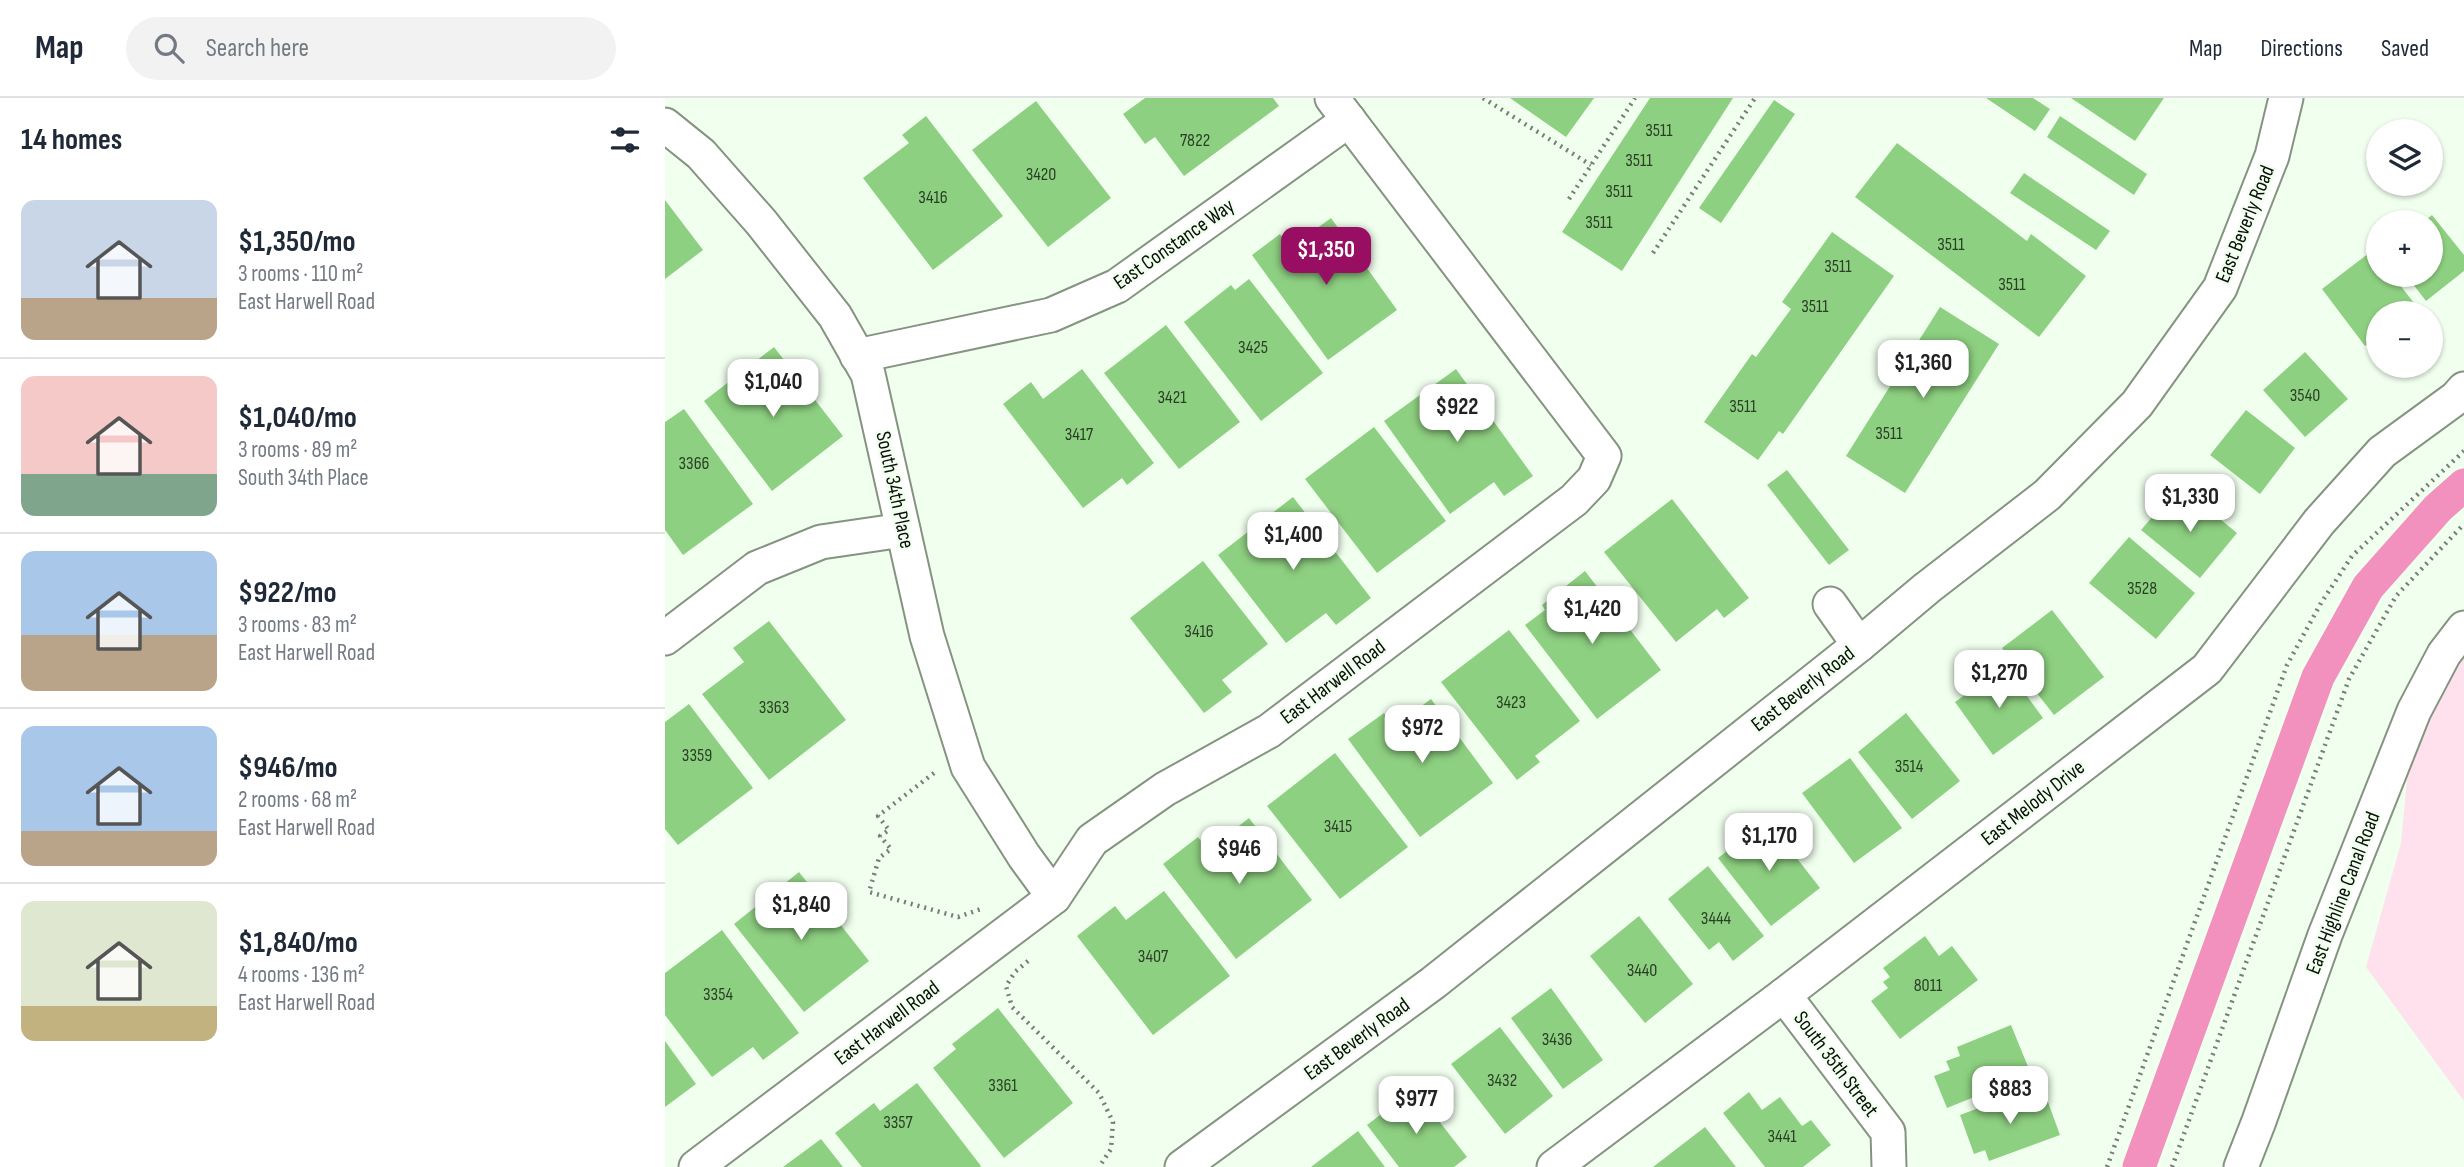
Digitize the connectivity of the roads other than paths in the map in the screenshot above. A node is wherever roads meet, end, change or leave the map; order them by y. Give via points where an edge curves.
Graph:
1 (2286, 98) edge
2 (1340, 109) edge
3 (665, 125) edge
4 (857, 356) junction
5 (2464, 389) edge
6 (903, 530) junction
7 (1830, 604) dead end
8 (2464, 628) edge
9 (665, 638) edge
10 (1859, 645) junction
11 (1054, 897) junction
12 (1784, 995) junction
13 (696, 1167) edge
14 (1182, 1167) edge
15 (1554, 1167) edge
16 (1889, 1167) edge
17 (2241, 1167) edge

1 - 10 street, East Beverly Road via 2272,156 2220,288 2137,404 2047,495
2 - 4 street, East Constance Way via 1117,286 1051,316
2 - 11 street, East Harwell Road via 1604,456 1594,479 1574,500 1280,722 1165,789 1092,840
3 - 4 street, South 34th Place via 701,155 761,222 835,316
4 - 6 street, South 34th Place via 868,374
5 - 12 street, East Melody Drive via 2382,452 2319,522 2207,669
6 - 9 street via 821,542 757,568
6 - 11 street, South 34th Place via 927,636 968,767
7 - 10 street
8 - 17 street, East Highline Canal Road via 2444,654 2414,711 2325,935
10 - 14 street, East Beverly Road via 1433,983
11 - 13 street, East Harwell Road
12 - 15 street, East Melody Drive
12 - 16 street, South 35th Street via 1888,1132

